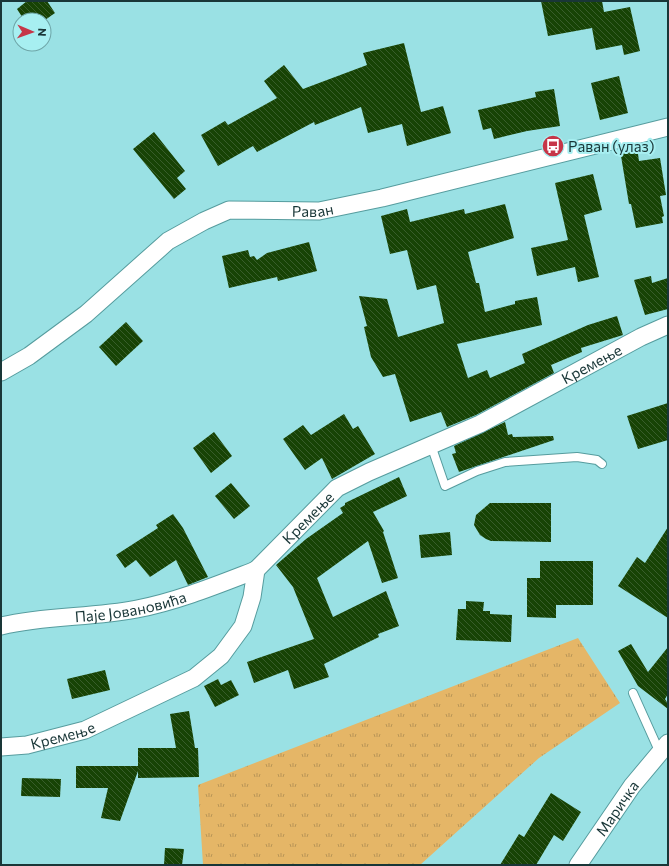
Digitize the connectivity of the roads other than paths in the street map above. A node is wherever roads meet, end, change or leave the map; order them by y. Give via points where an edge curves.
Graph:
1 (668, 127) edge
2 (668, 325) edge
3 (1, 372) edge
4 (431, 445) junction
5 (602, 464) dead end
6 (256, 570) junction
7 (1, 626) edge
8 (633, 693) dead end
9 (1, 747) edge
10 (665, 752) edge
11 (578, 865) edge

1 - 3 street, Раван via 382,198 319,210 229,210 168,241 86,314 29,356
2 - 4 street, Кремење via 480,424
4 - 5 lane via 445,486 477,471 505,462 577,457 596,460
4 - 6 street, Кремење via 337,488
6 - 7 street, Паје Јовановића via 207,589 137,609 24,620
6 - 9 street, Кремење via 252,597 242,626 221,656 194,678 85,730 27,745
8 - 10 lane
10 - 11 street, Маричка via 632,786

